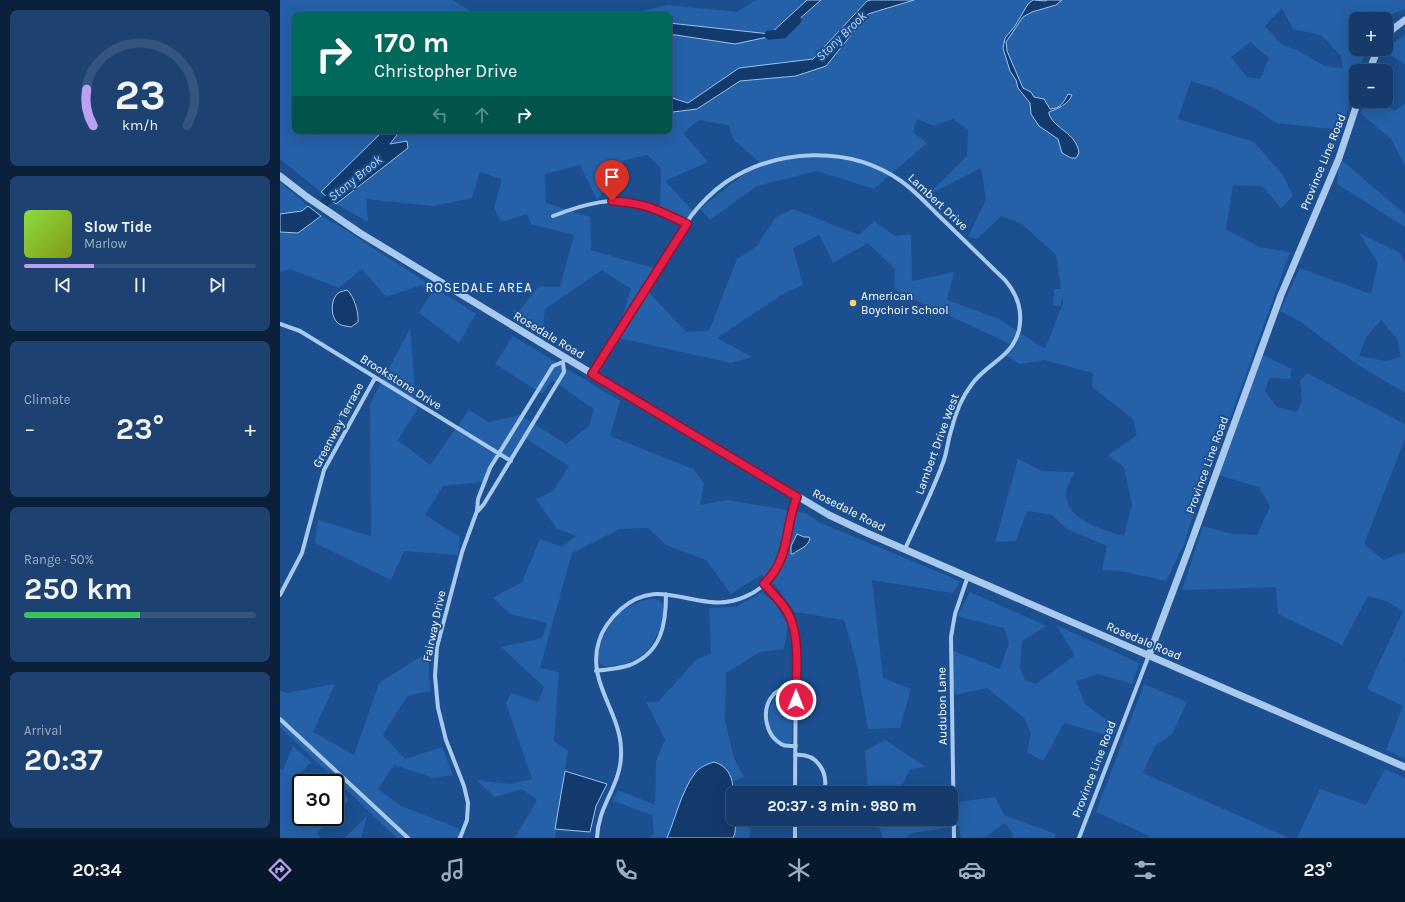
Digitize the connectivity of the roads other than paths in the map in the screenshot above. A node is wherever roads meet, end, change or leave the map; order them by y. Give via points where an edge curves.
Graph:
1 (1405, 20) edge
2 (1393, 29) edge
3 (1356, 108) edge
4 (280, 176) edge
5 (553, 216) dead end
6 (687, 224) junction
7 (998, 273) joint
8 (280, 324) edge
9 (564, 360) junction
10 (592, 374) junction
11 (375, 378) junction
12 (498, 453) junction
13 (511, 461) junction
14 (797, 497) junction
15 (477, 511) junction
16 (905, 550) junction
17 (968, 576) junction
18 (764, 584) junction
19 (666, 594) junction
20 (280, 595) edge
21 (1149, 654) junction
22 (596, 671) junction
23 (796, 684) junction
24 (280, 719) edge
25 (796, 746) junction
26 (795, 755) junction
27 (1405, 767) edge
28 (795, 786) edge
29 (824, 786) edge
30 (795, 826) edge
31 (408, 838) edge
32 (460, 838) edge
33 (597, 838) edge
34 (795, 838) edge
35 (954, 838) edge
36 (1080, 838) edge

1 - 2 street
3 - 21 street, Province Line Road via 1339,158 1281,295
4 - 9 street, Rosedale Road via 330,214
5 - 6 street via 593,203 624,201 647,206
6 - 7 street, Lambert Drive via 699,207 735,176 789,157 837,156 887,172 912,190
6 - 10 street, Lambert Drive
7 - 16 street, Lambert Drive West via 1010,285 1017,299 1019,331 1008,352 972,383 963,398 940,469
8 - 11 street, Brookstone Drive via 300,331
9 - 10 street, Rosedale Road
9 - 12 street, Fairway Drive via 553,366
9 - 13 street, Fairway Drive via 564,372
10 - 14 street, Rosedale Road
11 - 12 street, Brookstone Drive
11 - 20 street, Greenway Terrace via 324,470 303,549
12 - 13 street, Brookstone Drive
12 - 15 street, Fairway Drive via 486,478
13 - 15 street, Fairway Drive
14 - 16 street, Rosedale Road via 843,522
14 - 18 street via 790,516 782,558 774,574
15 - 32 street, Fairway Drive via 462,552 440,632 436,662 436,694 441,722 467,795 468,812
16 - 17 street, Rosedale Road
17 - 21 street, Rosedale Road
17 - 35 street, Audubon Lane via 955,614 951,637
18 - 19 street via 738,600 719,603
18 - 23 street via 784,606 793,624 796,642
19 - 22 street via 640,598 615,615 605,627 598,643
19 - 22 street via 663,629 651,650 629,665
21 - 27 street, Rosedale Road
21 - 36 street, Province Line Road
22 - 33 street via 618,729 622,756 619,775 602,812
23 - 25 street
23 - 25 street via 782,688 773,695 767,705 766,718 769,731 777,741 786,746
24 - 31 street
25 - 26 street
26 - 28 street
26 - 29 street via 813,758 821,766
30 - 34 street

